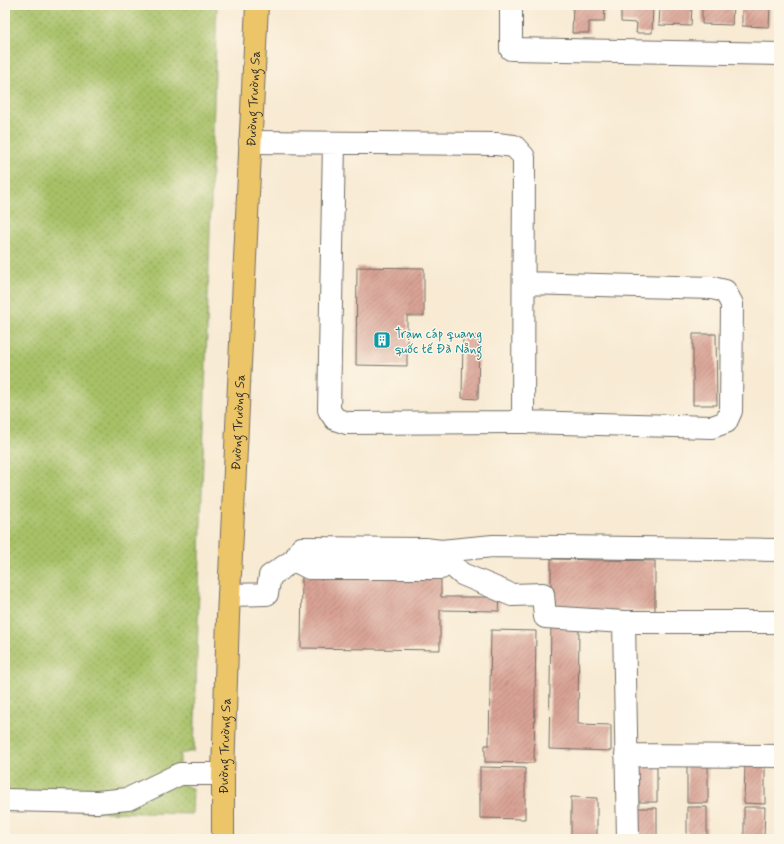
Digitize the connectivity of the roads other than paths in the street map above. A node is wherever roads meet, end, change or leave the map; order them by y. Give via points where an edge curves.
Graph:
1 (257, 5) edge
2 (511, 5) edge
3 (779, 54) edge
4 (250, 142) junction
5 (334, 143) junction
6 (524, 283) junction
7 (524, 422) junction
8 (779, 550) edge
9 (444, 556) junction
10 (229, 595) junction
11 (624, 622) junction
12 (779, 622) edge
13 (626, 755) junction
14 (779, 756) edge
15 (223, 774) junction
16 (5, 800) edge
17 (223, 839) edge
18 (628, 839) edge

1 - 4 main road, Đường Trường Sa
2 - 3 street via 511,49
4 - 5 street
4 - 10 main road, Đường Trường Sa
5 - 6 street via 514,146 524,157
5 - 7 street via 329,410 335,419 347,423
6 - 7 street
6 - 7 street via 712,288 725,291 732,304 731,411 726,422 712,427
8 - 9 street via 493,546
9 - 10 street via 441,568 309,568 294,560 270,576 267,594
9 - 11 street via 462,574 512,595 543,594 544,617
10 - 15 main road, Đường Trường Sa
11 - 12 street
11 - 13 street
13 - 14 street
13 - 18 street
15 - 16 street via 180,774 128,799 97,802
15 - 17 main road, Đường Trường Sa

